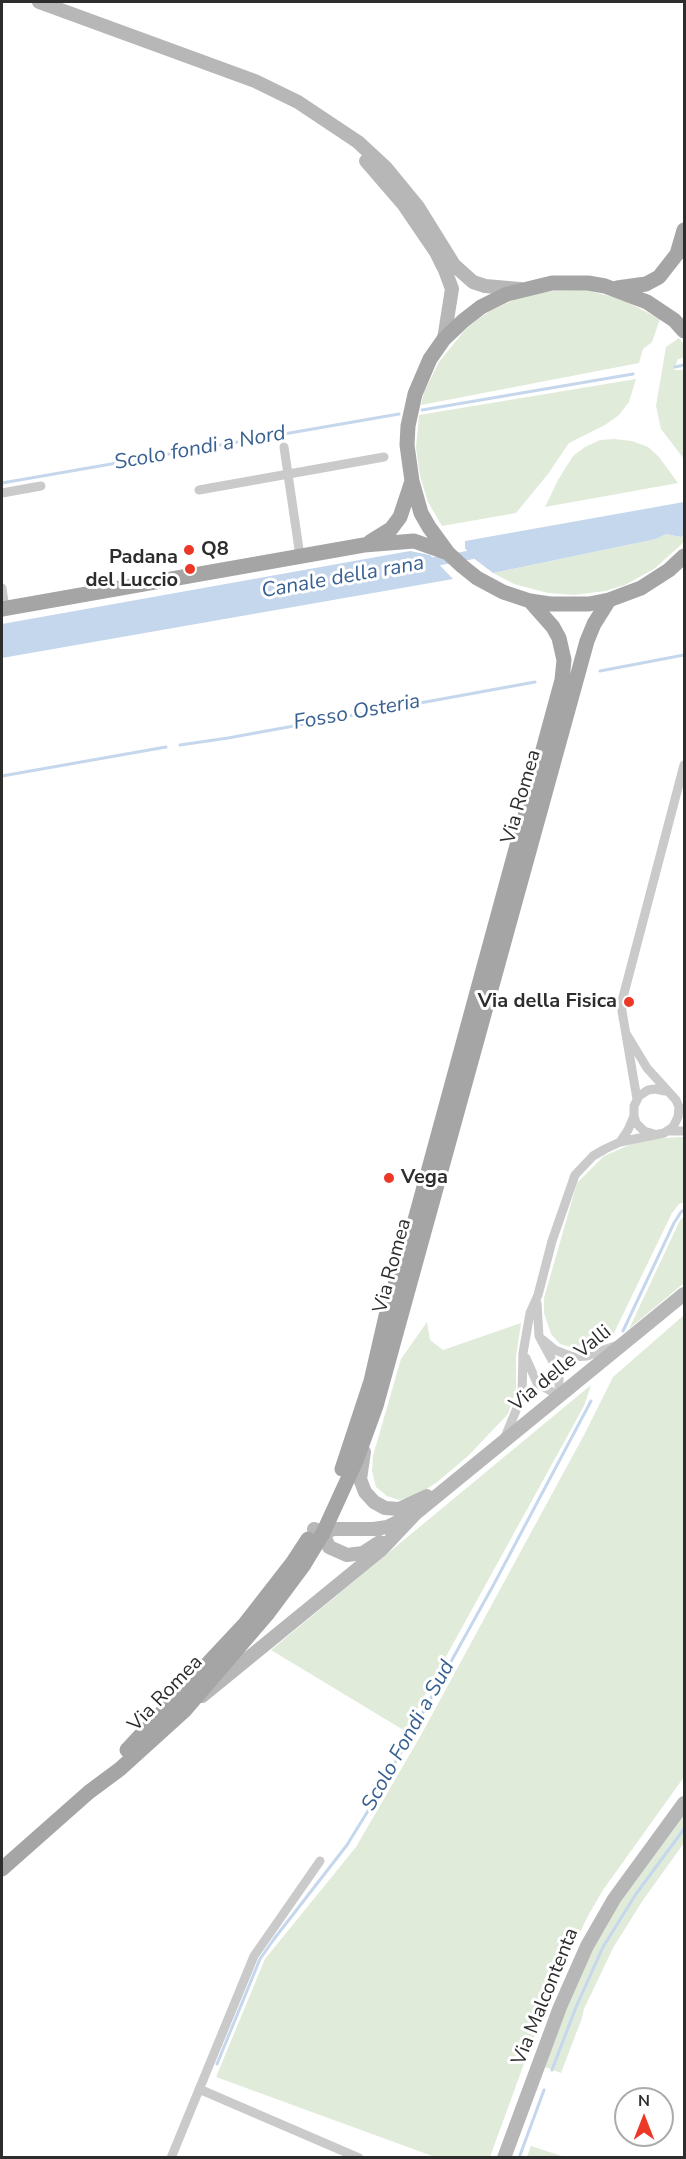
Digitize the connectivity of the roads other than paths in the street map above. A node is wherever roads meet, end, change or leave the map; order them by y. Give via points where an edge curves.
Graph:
1 (39, 2) edge
2 (327, 120) junction
3 (684, 230) edge
4 (613, 288) junction
5 (522, 289) junction
6 (684, 331) edge
7 (444, 339) junction
8 (284, 447) dead end
9 (384, 458) dead end
10 (288, 475) junction
11 (412, 481) junction
12 (41, 486) dead end
13 (200, 490) dead end
14 (2, 493) edge
15 (364, 545) junction
16 (448, 553) junction
17 (300, 556) junction
18 (684, 556) edge
19 (2, 588) edge
20 (609, 600) junction
21 (530, 601) junction
22 (3, 609) edge
23 (684, 765) edge
24 (627, 1035) junction
25 (666, 1091) junction
26 (637, 1099) junction
27 (682, 1110) edge
28 (634, 1116) junction
29 (668, 1131) junction
30 (684, 1131) edge
31 (654, 1134) junction
32 (620, 1142) junction
33 (684, 1294) edge
34 (538, 1295) junction
35 (539, 1336) junction
36 (525, 1338) junction
37 (624, 1343) junction
38 (559, 1396) junction
39 (369, 1429) junction
40 (502, 1442) junction
41 (462, 1475) junction
42 (416, 1513) junction
43 (319, 1531) junction
44 (396, 1535) junction
45 (186, 1708) junction
46 (90, 1792) junction
47 (684, 1803) edge
48 (320, 1861) dead end
49 (2, 1869) edge
50 (199, 2089) junction
51 (171, 2157) edge
52 (359, 2157) edge
53 (504, 2157) edge

1 - 2 street via 255,81
2 - 5 street via 358,142 402,187 464,274 485,286
2 - 7 street via 391,189 436,252 452,289
3 - 4 main road via 674,259 659,277 646,284
4 - 5 main road via 569,282
4 - 6 main road via 655,306
5 - 7 main road via 481,307
7 - 11 main road via 425,369 412,405 407,445
8 - 10 street
9 - 10 street
10 - 13 street
10 - 17 street
11 - 15 main road via 400,517 386,533
11 - 16 main road via 421,513
12 - 14 street
15 - 16 main road via 414,541
15 - 17 main road
16 - 21 main road via 477,578
17 - 22 main road
18 - 20 main road via 655,580
19 - 22 street
20 - 21 main road via 570,605
20 - 39 main road, Via Romea via 587,641
21 - 43 main road, Via Romea via 559,638 564,660 562,680 389,1303 371,1381
23 - 24 street via 624,990 622,1011
24 - 25 street
24 - 26 street
25 - 26 street via 652,1089
25 - 27 street
26 - 28 street
27 - 29 street
28 - 31 street via 641,1128
28 - 32 street
29 - 30 street
29 - 31 street
31 - 32 street
32 - 34 street via 593,1156 575,1175
33 - 37 street, Via delle Valli
34 - 35 street
34 - 36 street
35 - 37 street via 555,1350 573,1357
35 - 38 street via 557,1369
36 - 38 street via 532,1375 542,1388
36 - 40 street via 522,1396
37 - 38 street, Via delle Valli
38 - 40 street, Via delle Valli
39 - 41 street, Via delle Valli via 360,1479 365,1492 385,1508 399,1509 422,1500
39 - 43 main road, Via Romea
40 - 41 street, Via delle Valli
41 - 42 street, Via delle Valli
42 - 43 street, Via delle Valli via 387,1527
42 - 44 street, Via delle Valli
43 - 44 street, Via delle Valli via 329,1548 347,1555 363,1552
43 - 45 main road, Via Romea via 303,1566 268,1613
43 - 46 main road, Via Romea via 244,1625
44 - 45 street, Via delle Valli
45 - 46 main road, Via Romea
46 - 49 main road, Via Romea
47 - 53 street, Via Malcontenta via 619,1892 587,1946
48 - 50 street via 257,1951
50 - 51 street
50 - 52 street

